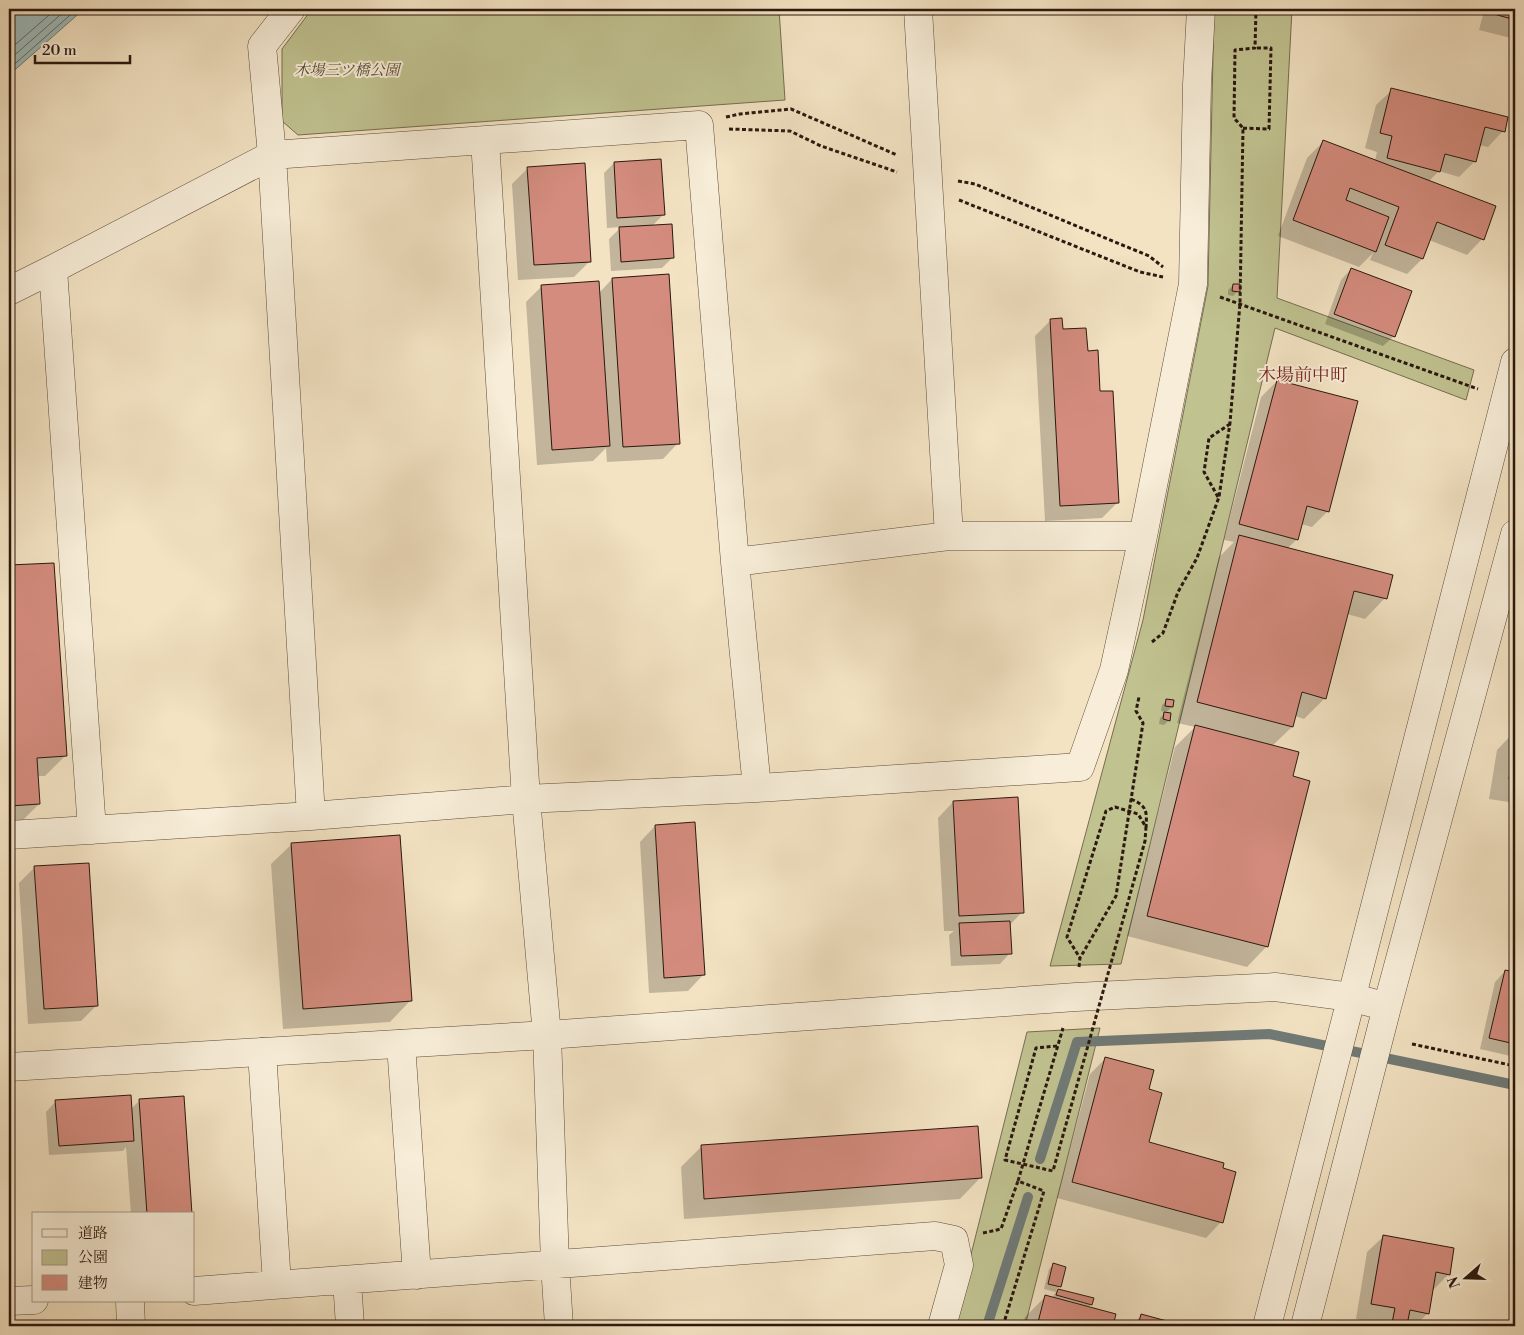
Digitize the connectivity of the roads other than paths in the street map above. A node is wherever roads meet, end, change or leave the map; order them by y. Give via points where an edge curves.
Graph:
1 (291, 9) edge
2 (918, 9) edge
3 (1202, 9) edge
4 (485, 140) junction
5 (272, 154) junction
6 (53, 269) junction
7 (9, 291) edge
8 (1515, 362) edge
9 (1515, 534) edge
10 (949, 536) junction
11 (1143, 536) junction
12 (735, 562) junction
13 (757, 788) junction
14 (526, 799) junction
15 (311, 816) junction
16 (92, 830) junction
17 (9, 835) edge
18 (1351, 997) junction
19 (1387, 1007) junction
20 (547, 1035) junction
21 (401, 1044) junction
22 (262, 1052) junction
23 (9, 1067) edge
24 (555, 1264) junction
25 (417, 1274) junction
26 (347, 1280) junction
27 (277, 1284) junction
28 (195, 1290) edge
29 (32, 1300) edge
30 (9, 1301) edge
31 (130, 1302) edge
32 (131, 1326) edge
33 (350, 1326) edge
34 (559, 1326) edge
35 (942, 1326) edge
36 (1267, 1326) edge
37 (1305, 1326) edge

1 - 5 street via 262,46
2 - 10 street
3 - 11 street via 1193,284
4 - 5 street
4 - 12 street via 699,125
4 - 14 street
5 - 6 street
5 - 15 street
6 - 7 street
6 - 16 street
8 - 18 street
9 - 19 street
10 - 11 street
10 - 12 street
11 - 13 street via 1114,670 1080,767
12 - 13 street
13 - 14 street
14 - 15 street
14 - 20 street
15 - 16 street
16 - 17 street
18 - 19 street
18 - 20 street via 1275,987 1076,997
18 - 36 street
19 - 37 street
20 - 21 street
20 - 24 street
21 - 22 street
21 - 25 street
22 - 23 street
22 - 27 street
24 - 25 street
24 - 34 street
24 - 35 street via 935,1236 954,1240 959,1265
25 - 26 street
26 - 27 street
26 - 33 street
27 - 28 street
29 - 30 street
31 - 32 street

